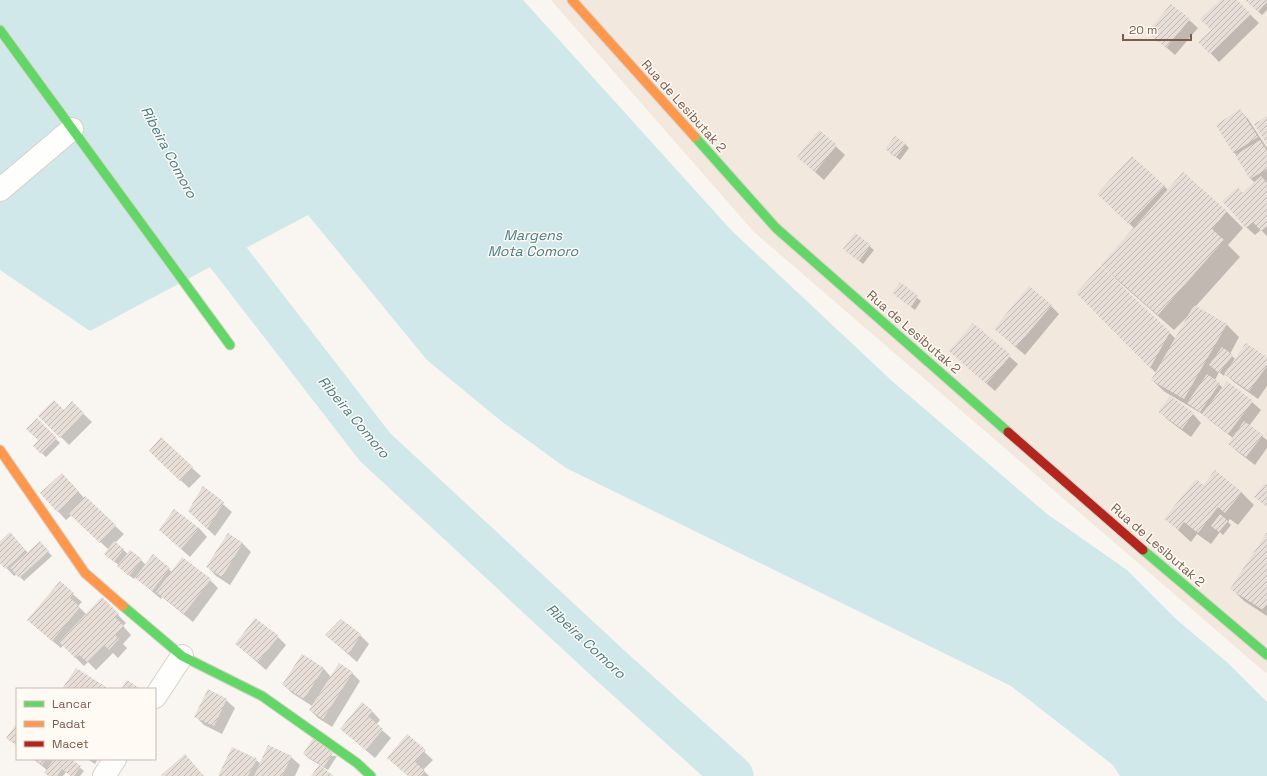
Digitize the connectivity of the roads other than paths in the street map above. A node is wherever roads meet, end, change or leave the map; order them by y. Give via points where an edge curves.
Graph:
1 (572, 0) edge
2 (0, 30) edge
3 (72, 129) junction
4 (0, 190) edge
5 (230, 345) dead end
6 (0, 450) edge
7 (1267, 655) edge
8 (182, 656) junction
9 (156, 695) edge
10 (114, 760) edge
11 (104, 776) edge
12 (371, 776) edge

1 - 7 main road, Rua de Lesibutak 2 via 776,228
2 - 3 main road
3 - 4 street
3 - 5 main road
6 - 8 main road via 85,573
8 - 9 street
8 - 12 main road via 262,696 357,763
10 - 11 street

